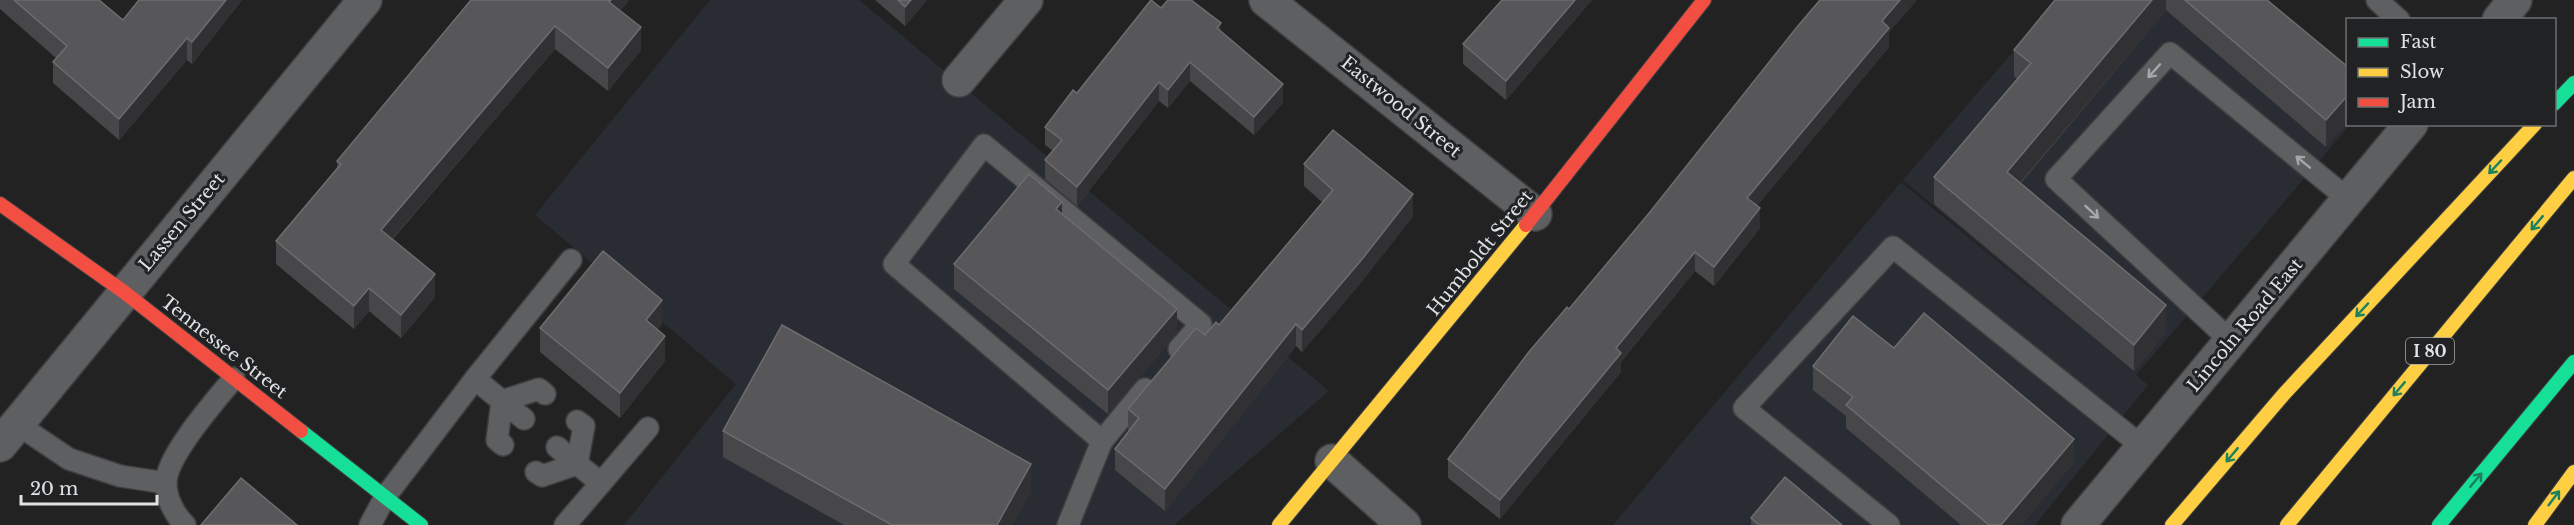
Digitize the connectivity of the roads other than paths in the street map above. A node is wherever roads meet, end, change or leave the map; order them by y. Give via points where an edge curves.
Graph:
1 (365, 0) edge
2 (1026, 0) edge
3 (1266, 0) edge
4 (1704, 0) edge
5 (2378, 0) edge
6 (2515, 0) edge
7 (2397, 18) edge
8 (2501, 18) edge
9 (959, 80) dead end
10 (2574, 83) edge
11 (2556, 102) edge
12 (2409, 126) edge
13 (2533, 126) edge
14 (2574, 178) edge
15 (2348, 199) junction
16 (0, 204) edge
17 (1535, 214) junction
18 (572, 260) dead end
19 (124, 292) junction
20 (2231, 341) junction
21 (2574, 362) edge
22 (234, 378) junction
23 (475, 378) junction
24 (545, 394) dead end
25 (502, 401) junction
26 (524, 419) dead end
27 (578, 421) dead end
28 (648, 428) dead end
29 (9, 434) edge
30 (1102, 441) junction
31 (502, 445) dead end
32 (557, 447) dead end
33 (2143, 447) junction
34 (1332, 461) junction
35 (577, 464) junction
36 (537, 472) dead end
37 (2574, 472) edge
38 (166, 483) junction
39 (601, 483) junction
40 (385, 496) junction
41 (184, 525) edge
42 (370, 525) edge
43 (421, 525) edge
44 (565, 525) edge
45 (1068, 525) edge
46 (1279, 525) edge
47 (1404, 525) edge
48 (1889, 525) edge
49 (2078, 525) edge
50 (2172, 525) edge
51 (2287, 525) edge
52 (2439, 525) edge
53 (2535, 525) edge

1 - 19 street, Lassen Street
2 - 9 street
3 - 17 street, Eastwood Street
4 - 17 main road, Humboldt Street
5 - 7 lane
6 - 8 street
10 - 11 main road
12 - 15 street, Lincoln Road East
13 -> 50 main road via 2284,394
14 -> 51 main road, I 80
15 - 20 street, Lincoln Road East
15 -> 20 lane via 2170,53 2056,179
16 - 19 main road, Tennessee Street
17 - 34 main road, Humboldt Street
18 - 23 lane
19 - 22 main road, Tennessee Street
19 - 29 street, Lassen Street
20 - 33 street, Lincoln Road East
52 -> 21 main road
22 - 38 lane via 178,449
22 - 40 main road, Tennessee Street
23 - 25 lane
23 - 40 lane
24 - 25 lane via 539,389
25 - 26 lane
25 - 31 lane via 497,440
27 - 35 lane via 584,426
28 - 39 lane
29 - 38 lane via 120,476
30 - 30 lane via 894,264 984,146 1201,324
30 - 45 lane
32 - 35 lane
33 - 48 lane via 1893,247 1744,408
33 - 49 street, Lincoln Road East
34 - 46 main road, Humboldt Street
34 - 47 street
35 - 36 lane via 542,476
35 - 39 lane
53 -> 37 main road
38 - 41 lane via 174,514
39 - 44 lane
40 - 42 lane
40 - 43 main road, Tennessee Street

